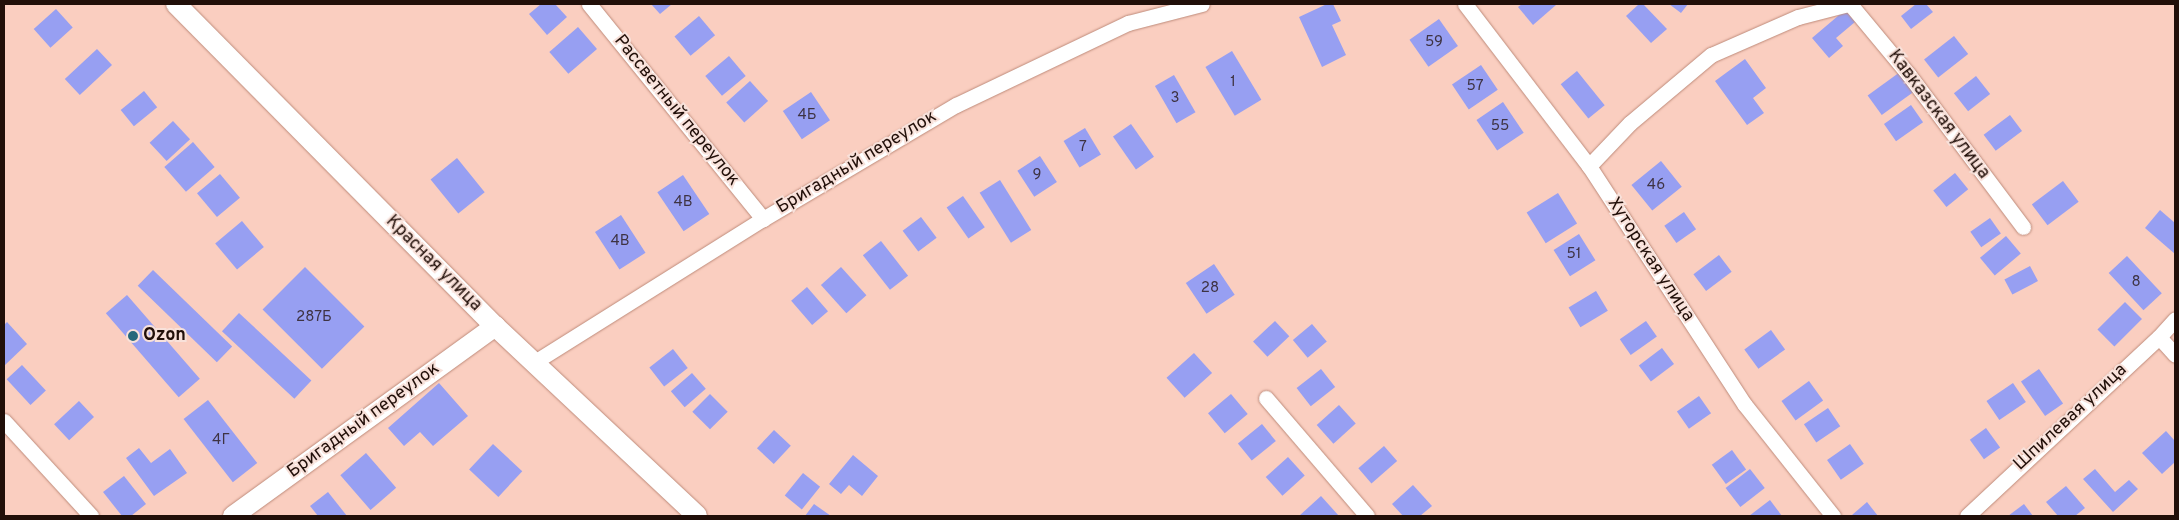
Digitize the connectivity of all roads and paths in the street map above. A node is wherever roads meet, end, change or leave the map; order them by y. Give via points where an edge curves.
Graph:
1 (176, 4) edge
2 (588, 4) edge
3 (1202, 4) edge
4 (1465, 4) edge
5 (1849, 4) edge
6 (1589, 166) junction
7 (763, 219) junction
8 (2023, 227) dead end
9 (2175, 319) edge
10 (495, 326) junction
11 (2159, 337) junction
12 (2175, 355) edge
13 (532, 363) junction
14 (1266, 398) dead end
15 (4, 421) edge
16 (91, 516) edge
17 (233, 516) edge
18 (697, 516) edge
19 (1367, 516) edge
20 (1833, 516) edge
21 (1967, 516) edge

1 - 10 main road, Красная улица
2 - 7 street, Рассветный переулок
3 - 7 street, Бригадный переулок via 1128,23 956,105
4 - 6 street, Хуторская улица
5 - 6 street, Кавказская улица via 1798,16 1711,54 1630,123
5 - 8 street, Кавказская улица via 1910,75
6 - 20 street, Хуторская улица via 1745,405
7 - 13 street, Бригадный переулок
9 - 11 street, Шпилевая улица
10 - 13 main road, Красная улица
10 - 17 main road, Бригадный переулок
11 - 12 street
11 - 21 street, Шпилевая улица
13 - 18 main road, Красная улица
14 - 19 street
15 - 16 street

